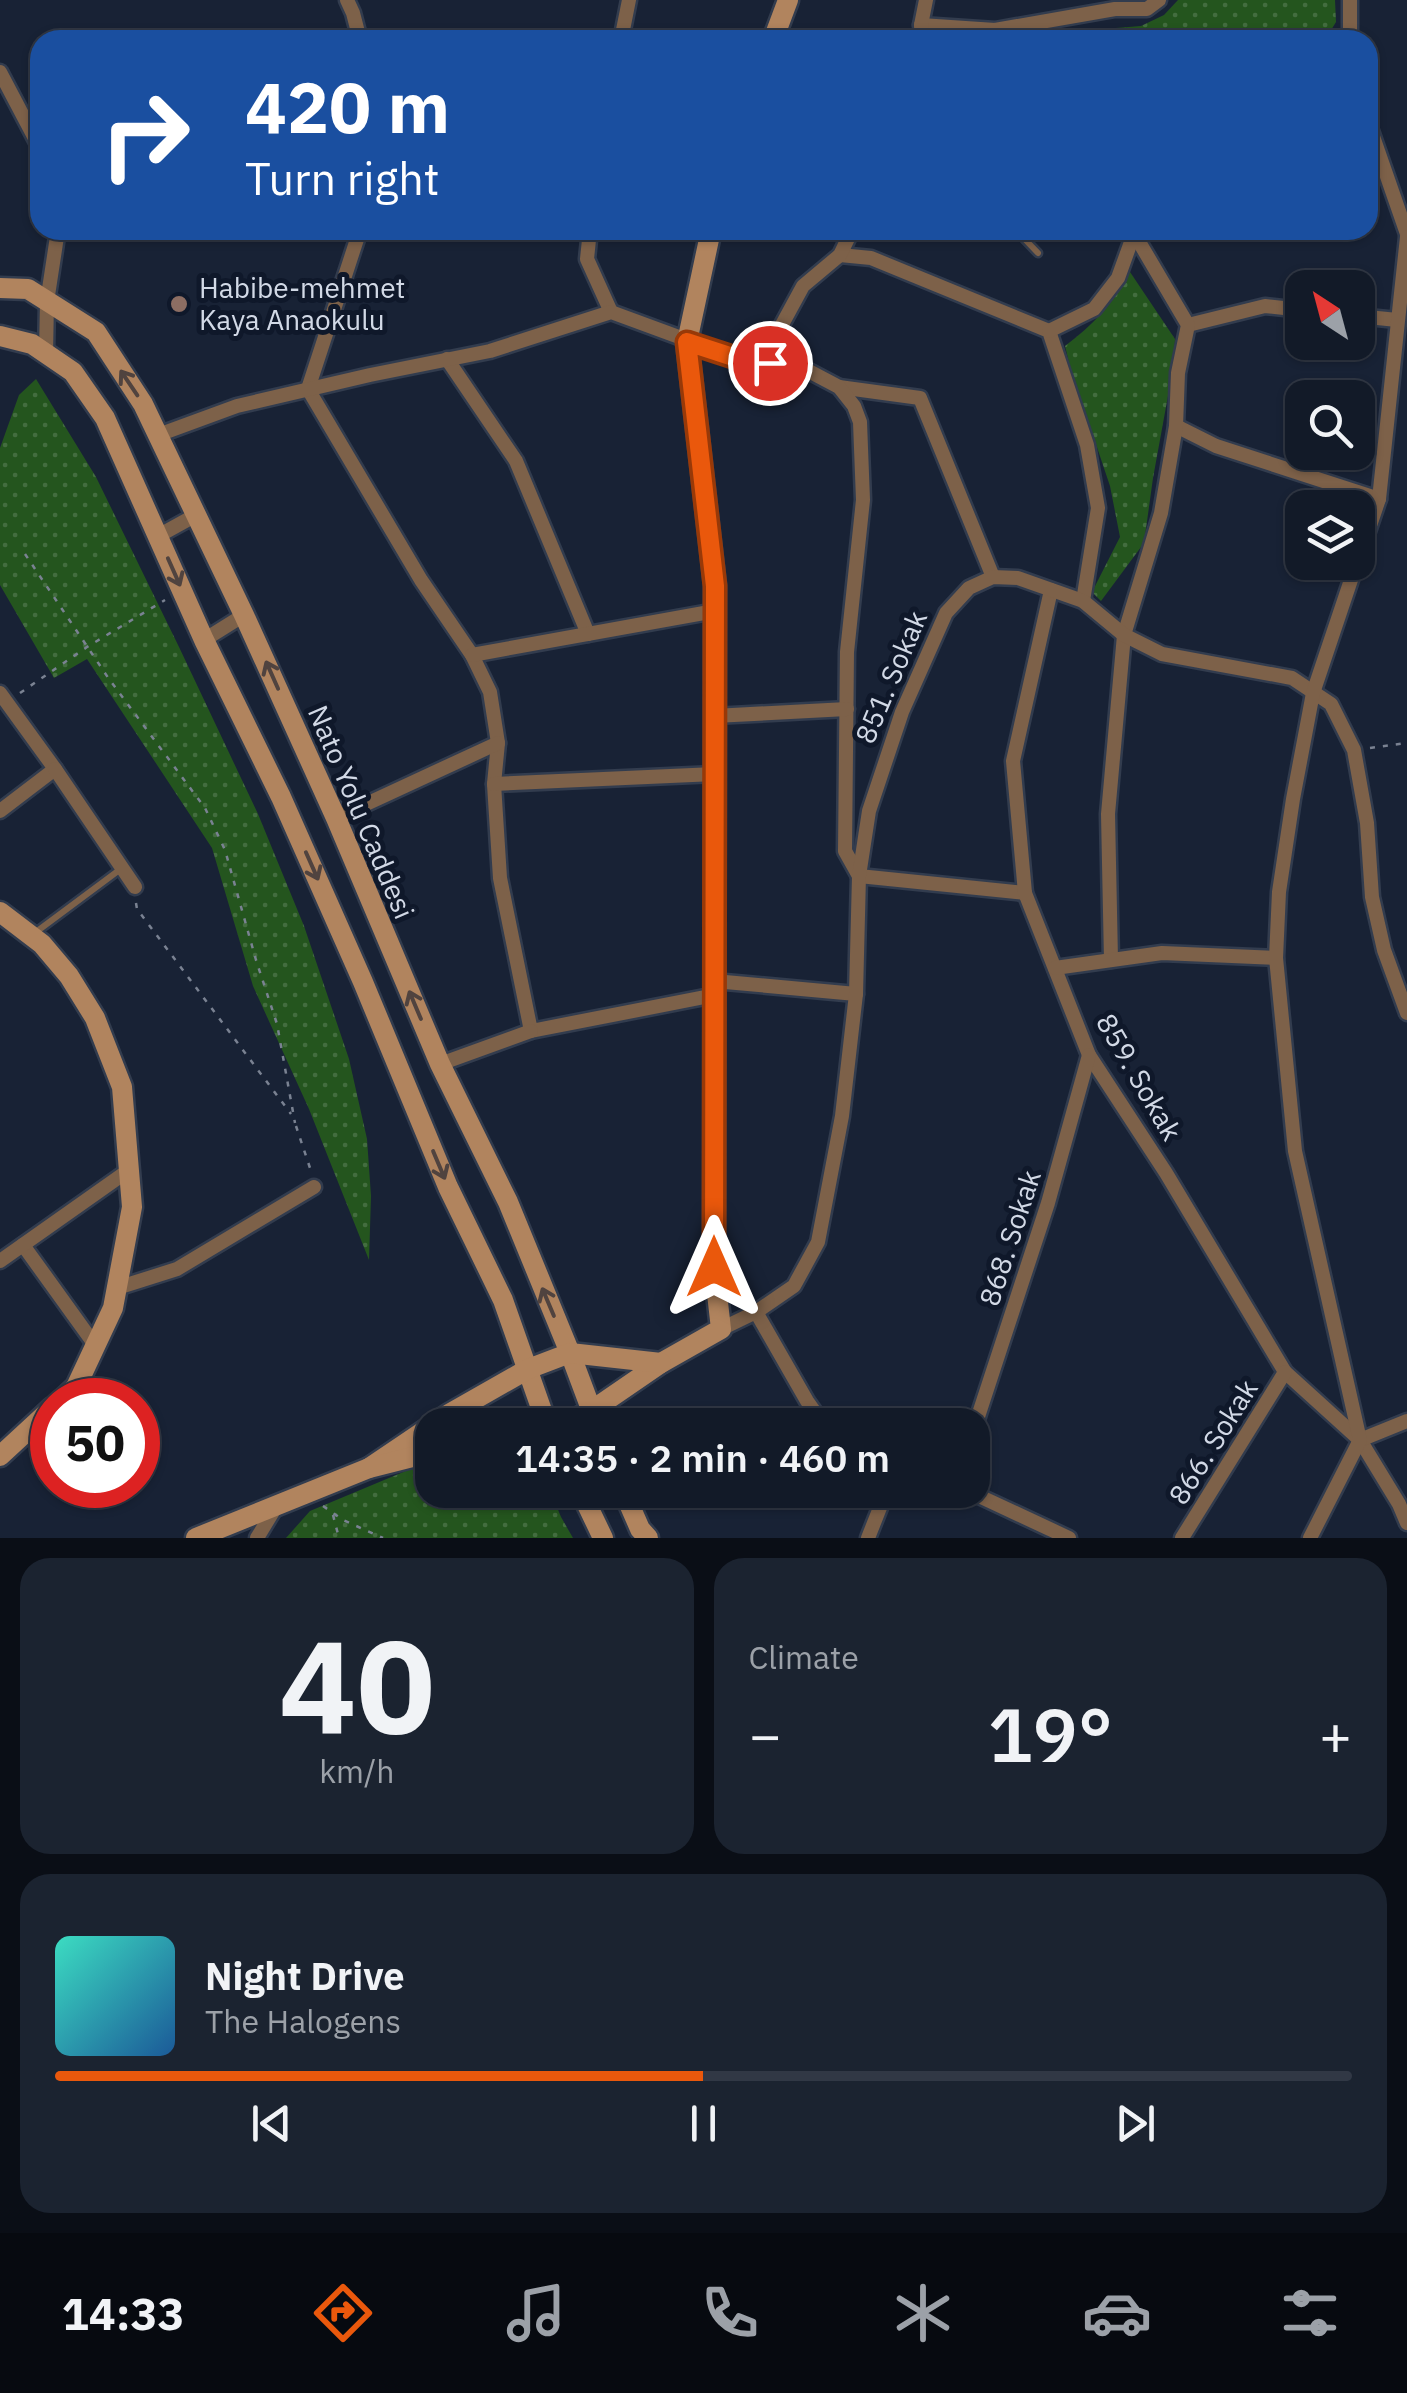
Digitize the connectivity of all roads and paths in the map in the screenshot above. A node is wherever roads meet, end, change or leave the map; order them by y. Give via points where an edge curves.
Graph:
1 (347, 0) edge
2 (630, 0) edge
3 (788, 0) edge
4 (926, 0) edge
5 (1159, 0) edge
6 (1350, 0) edge
7 (358, 30) edge
8 (623, 30) edge
9 (777, 30) edge
10 (921, 30) edge
11 (995, 30) edge
12 (1350, 30) edge
13 (0, 72) edge
14 (30, 129) edge
15 (1378, 151) edge
16 (1407, 235) edge
17 (57, 240) edge
18 (357, 240) edge
19 (589, 240) edge
20 (709, 240) edge
21 (847, 240) edge
22 (1026, 240) edge
23 (1132, 240) edge
24 (1140, 240) edge
25 (1406, 247) edge
26 (1038, 253) dead end
27 (840, 254) junction
28 (0, 288) edge
29 (48, 302) junction
30 (1285, 308) edge
31 (612, 312) junction
32 (1375, 318) edge
33 (1397, 320) junction
34 (1188, 325) junction
35 (1049, 330) junction
36 (0, 336) edge
37 (687, 342) junction
38 (46, 354) junction
39 (736, 358) junction
40 (448, 360) junction
41 (839, 387) junction
42 (308, 389) junction
43 (1176, 426) junction
44 (158, 435) junction
45 (1379, 499) junction
46 (1375, 510) edge
47 (196, 515) junction
48 (158, 536) junction
49 (25, 554) dead end
50 (993, 577) junction
51 (1351, 580) edge
52 (182, 590) junction
53 (1051, 590) junction
54 (1083, 601) junction
55 (714, 611) junction
56 (244, 615) junction
57 (588, 634) junction
58 (1124, 635) junction
59 (204, 640) junction
60 (87, 647) junction
61 (472, 655) junction
62 (1313, 692) junction
63 (3, 698) edge
64 (847, 709) junction
65 (714, 716) junction
66 (498, 743) junction
67 (1407, 743) edge
68 (1354, 750) junction
69 (56, 770) junction
70 (714, 774) junction
71 (494, 784) junction
72 (0, 811) edge
73 (336, 818) junction
74 (122, 868) junction
75 (860, 876) junction
76 (135, 887) joint
77 (1026, 892) junction
78 (0, 912) edge
79 (31, 936) junction
80 (1276, 958) junction
81 (1112, 960) junction
82 (1055, 968) junction
83 (714, 988) junction
84 (856, 994) junction
85 (1407, 1014) edge
86 (532, 1031) junction
87 (1089, 1054) junction
88 (440, 1064) junction
89 (295, 1124) junction
90 (129, 1170) junction
91 (314, 1187) joint
92 (23, 1245) junction
93 (0, 1261) edge
94 (117, 1288) junction
95 (756, 1312) junction
96 (721, 1329) junction
97 (95, 1345) junction
98 (570, 1353) junction
99 (661, 1363) junction
100 (528, 1369) junction
101 (1286, 1372) junction
102 (80, 1378) edge
103 (541, 1408) edge
104 (590, 1408) edge
105 (606, 1408) edge
106 (812, 1408) edge
107 (981, 1408) edge
108 (1407, 1422) edge
109 (30, 1428) edge
110 (1360, 1440) junction
111 (0, 1456) edge
112 (415, 1456) edge
113 (368, 1468) junction
114 (308, 1492) junction
115 (990, 1501) edge
116 (277, 1504) junction
117 (589, 1508) edge
118 (631, 1508) edge
119 (880, 1508) edge
120 (333, 1514) junction
121 (1407, 1524) edge
122 (196, 1538) edge
123 (257, 1538) edge
124 (339, 1538) edge
125 (384, 1538) edge
126 (603, 1538) edge
127 (648, 1538) edge
128 (868, 1538) edge
129 (1068, 1538) edge
130 (1182, 1538) edge
131 (1310, 1538) edge

1 - 7 street
2 - 8 street
3 - 9 main road
4 - 10 street
5 - 11 street via 1147,9
6 - 12 street
13 - 14 street
15 - 16 street
16 - 25 street
17 - 29 street
18 - 42 street
19 - 31 street via 587,258
20 - 37 main road
21 - 27 street
22 - 26 lane
23 - 35 street via 1118,278 1094,310
24 - 34 street
25 - 33 street
27 - 35 street via 870,258
27 - 39 street via 803,286 772,343
28 - 29 main road, Nato Yolu Caddesi via 28,290
29 - 38 street
44 -> 29 main road, Nato Yolu Caddesi via 96,332
30 - 34 street via 1265,306
31 - 37 street
31 - 40 street
32 - 33 street
33 - 45 street
34 - 43 street
35 - 54 street via 1087,445 1098,508
36 - 38 main road
37 - 39 street
37 - 55 main road
38 - 48 main road via 73,372 105,418
39 - 41 street via 803,368
40 - 42 street
40 - 57 street via 516,461
41 - 50 street via 920,398
41 - 64 street via 860,422 863,500
42 - 44 street
42 - 61 street
43 - 45 street via 1216,446
43 - 58 street via 1161,513
44 - 47 main road, Nato Yolu Caddesi
45 - 46 street
47 - 48 street
47 - 56 main road, Nato Yolu Caddesi
48 -> 52 main road
49 - 60 path
50 - 53 street
50 - 75 street, 851. Sokak via 969,588 946,612 902,712 869,812
51 - 62 street
52 - 59 main road
52 - 60 path
53 - 54 street
53 - 77 street, 859. Sokak via 1013,761
54 - 58 street
55 - 57 street
55 - 65 main road
56 - 59 street
73 -> 56 main road, Nato Yolu Caddesi
57 - 61 street
58 - 62 street via 1162,654 1292,678
58 - 81 street via 1108,814
59 -> 100 main road via 304,848
60 - 63 path
60 - 89 path via 205,808 225,850 277,1024
61 - 66 street via 490,692
62 - 68 street via 1331,704
62 - 80 street via 1279,892
63 - 69 street
64 - 65 street
64 - 75 street via 845,851
65 - 70 main road
66 - 71 street
66 - 73 street
67 - 68 path
68 - 85 street via 1372,897
69 - 72 street
69 - 74 street
70 - 71 street
70 - 83 main road
71 - 86 street via 500,878
88 -> 73 main road, Nato Yolu Caddesi
74 - 76 street
74 - 79 lane
75 - 77 street
75 - 84 street, 851. Sokak
76 - 89 path via 137,908
77 - 82 street, 859. Sokak
78 - 79 main road
79 - 90 main road via 95,1018 122,1087
80 - 81 street via 1162,953
80 - 110 street via 1295,1150
81 - 82 street
82 - 87 street, 859. Sokak
83 - 84 street
83 - 86 street
83 - 96 main road via 714,1267
84 - 95 street, 851. Sokak via 818,1242 794,1286
86 - 88 street
87 - 101 street, 859. Sokak
87 - 107 street, 868. Sokak
98 -> 88 main road, Nato Yolu Caddesi via 508,1202
89 - 91 path
90 - 92 street
90 - 94 main road via 132,1207
91 - 94 street via 177,1269
92 - 93 street
92 - 97 street
94 - 97 main road
95 - 96 street, 851. Sokak
95 - 106 street
96 - 99 main road, 851. Sokak
97 - 102 main road
98 - 99 main road
98 - 100 main road
98 - 104 main road, Nato Yolu Caddesi
99 - 105 main road, 851. Sokak
100 - 103 main road
100 - 113 main road
101 - 110 street, 859. Sokak
101 - 130 street, 866. Sokak
108 - 110 street
109 - 111 main road
110 - 121 street, 859. Sokak
110 - 131 street
112 - 113 main road
113 - 114 main road
114 - 116 main road
114 - 120 path
115 - 129 street
116 - 122 main road
116 - 123 street
117 - 126 main road
118 - 127 main road
119 - 128 street
120 - 124 path
120 - 125 path

